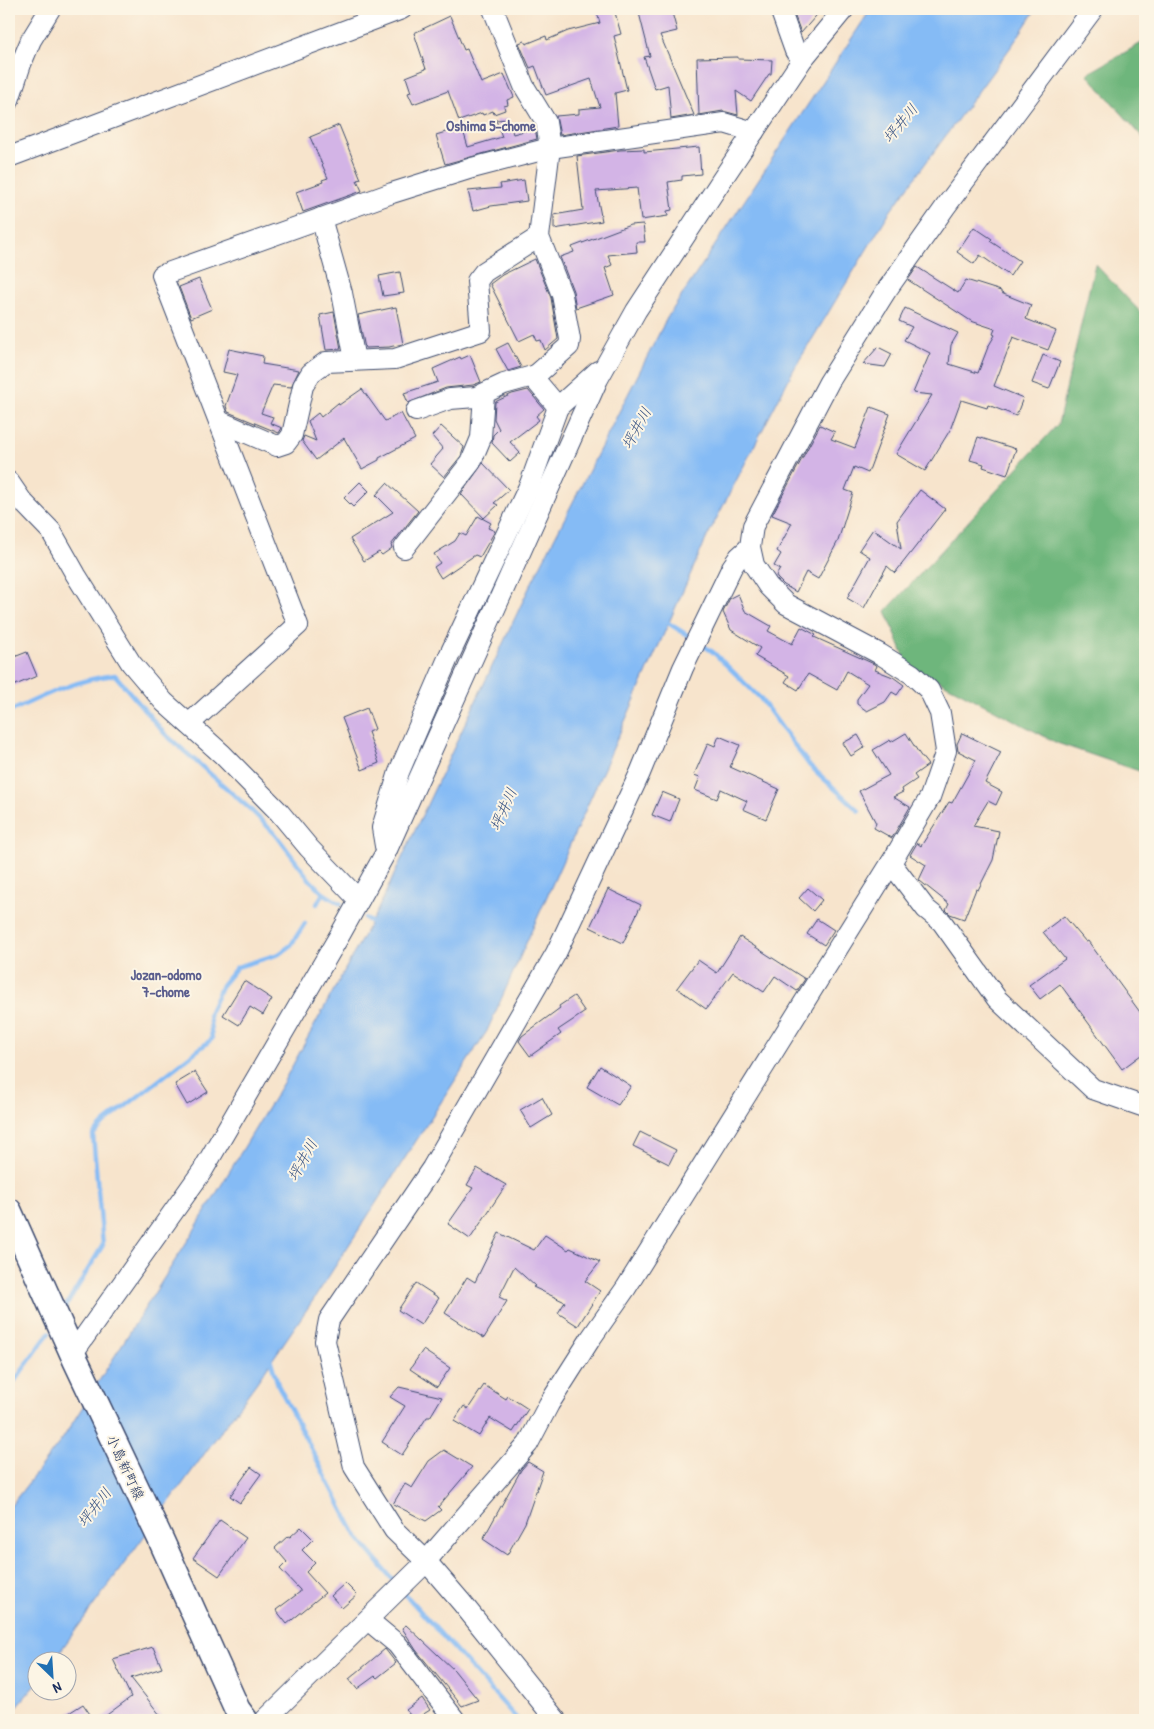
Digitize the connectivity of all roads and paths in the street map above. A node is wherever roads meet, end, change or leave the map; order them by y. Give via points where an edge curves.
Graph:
1 (50, 9) edge
2 (402, 9) edge
3 (492, 9) edge
4 (780, 9) edge
5 (844, 9) edge
6 (1093, 9) edge
7 (795, 51) dead end
8 (9, 100) edge
9 (754, 132) junction
10 (550, 148) junction
11 (9, 157) edge
12 (321, 218) junction
13 (539, 238) junction
14 (356, 360) junction
15 (607, 363) junction
16 (536, 374) junction
17 (484, 394) junction
18 (558, 407) junction
19 (416, 411) dead end
20 (219, 421) junction
21 (9, 482) edge
22 (750, 547) junction
23 (404, 548) dead end
24 (189, 724) junction
25 (386, 852) junction
26 (891, 863) junction
27 (359, 900) junction
28 (1145, 1107) edge
29 (9, 1211) edge
30 (75, 1357) junction
31 (423, 1564) junction
32 (379, 1610) junction
33 (246, 1720) edge
34 (265, 1720) edge
35 (455, 1720) edge
36 (556, 1720) edge

1 - 8 street via 30,40
2 - 11 street
3 - 10 street via 524,86 546,122
4 - 7 street
5 - 9 street via 802,60
6 - 22 street via 886,291 785,464 753,526
9 - 10 street via 724,122
9 - 15 street via 636,312
10 - 12 street via 463,171
10 - 13 street
12 - 14 street
12 - 20 street via 162,275
13 - 14 street via 484,272 477,281 481,331 396,359
13 - 16 street via 562,295 570,339 569,346
14 - 20 street via 326,362 311,373 303,386 292,435 286,443 277,446
15 - 18 street
15 - 25 street
16 - 17 street
16 - 18 street via 536,381
17 - 19 street via 450,399
17 - 23 street via 480,438 471,462
18 - 25 street via 530,484 446,662 399,772 382,828
20 - 24 street via 298,624
21 - 24 street via 51,531 131,663 164,702
22 - 26 street via 754,565 786,604 912,674 929,690 940,713 946,751 930,797
22 - 31 street via 732,567 692,648 640,773 556,953 432,1168 329,1320 325,1341 354,1467 394,1530
24 - 27 street via 273,806
25 - 27 street
26 - 28 street via 926,909 942,922 997,999 1093,1089
26 - 31 street via 626,1288 549,1404 528,1444
27 - 30 street via 203,1170
29 - 30 main road, 小島新町線
30 - 33 main road, 小島新町線 via 237,1710
31 - 32 street
31 - 36 street via 462,1603
32 - 34 street
32 - 35 street via 397,1644

